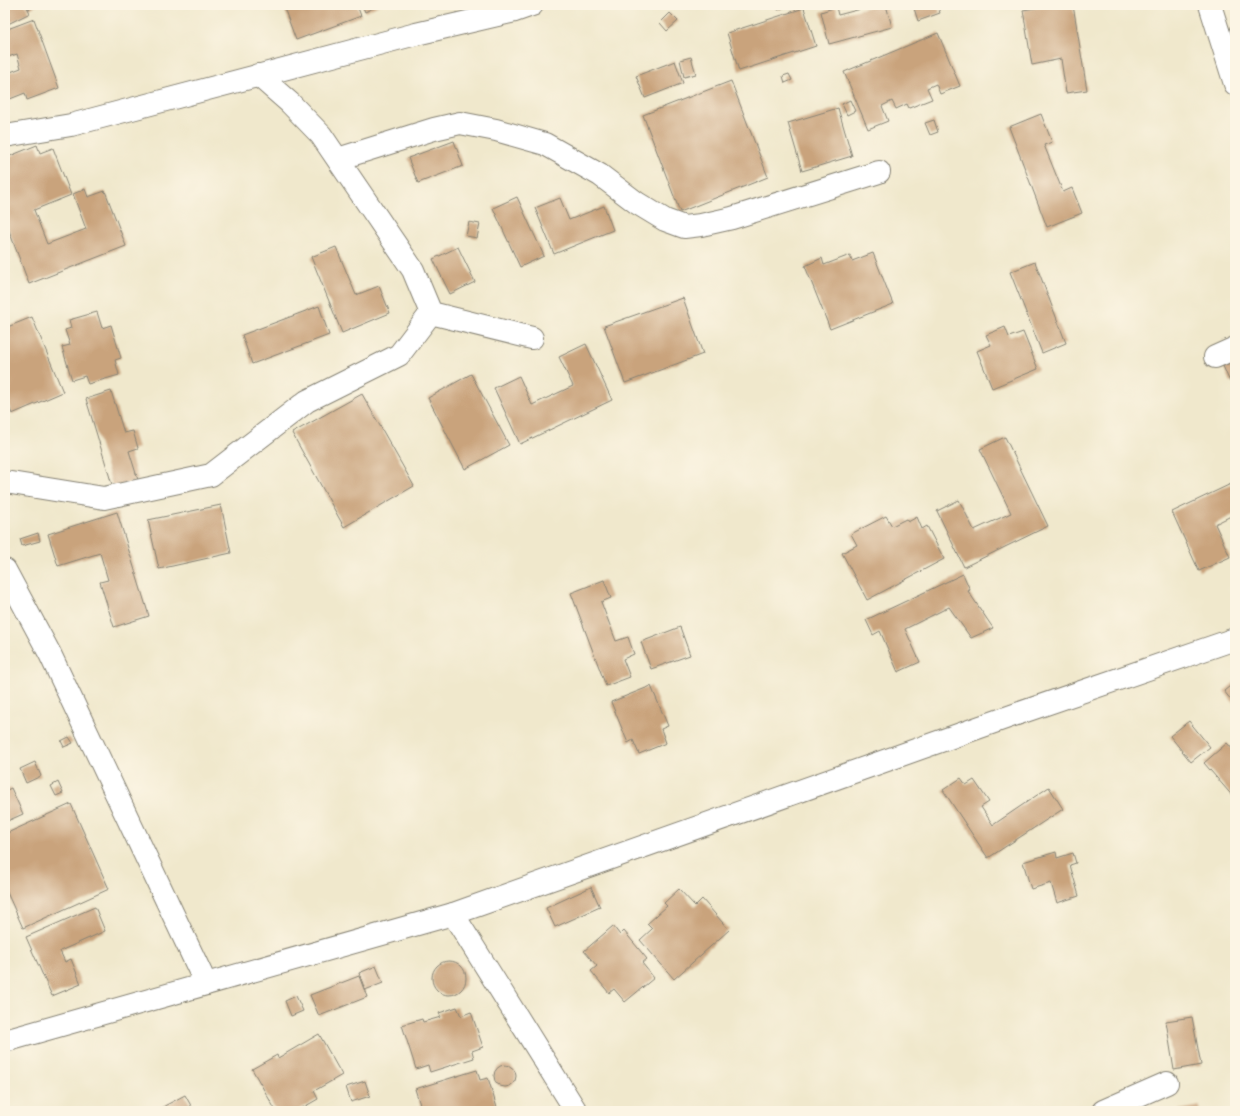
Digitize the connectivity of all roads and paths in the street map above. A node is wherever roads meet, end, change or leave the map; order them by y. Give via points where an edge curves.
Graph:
1 (532, 5) edge
2 (1210, 5) edge
3 (258, 75) junction
4 (1235, 84) edge
5 (5, 136) edge
6 (338, 159) junction
7 (879, 172) dead end
8 (431, 313) junction
9 (532, 338) dead end
10 (1235, 348) edge
11 (1215, 357) dead end
12 (5, 482) edge
13 (5, 570) edge
14 (1235, 639) edge
15 (453, 914) junction
16 (206, 984) junction
17 (5, 1041) edge
18 (1167, 1083) dead end
19 (576, 1111) edge
20 (1104, 1111) edge

1 - 3 street
2 - 4 street
3 - 5 street via 71,125
3 - 6 street via 321,135
6 - 7 street via 460,123 496,130 545,144 600,175 665,220 684,227 732,218
6 - 8 street via 413,270
8 - 9 street
8 - 12 street via 399,355 307,401 211,475 104,498
10 - 11 street
13 - 16 street via 50,654
14 - 15 street
15 - 16 street
15 - 19 street
16 - 17 street
18 - 20 street

